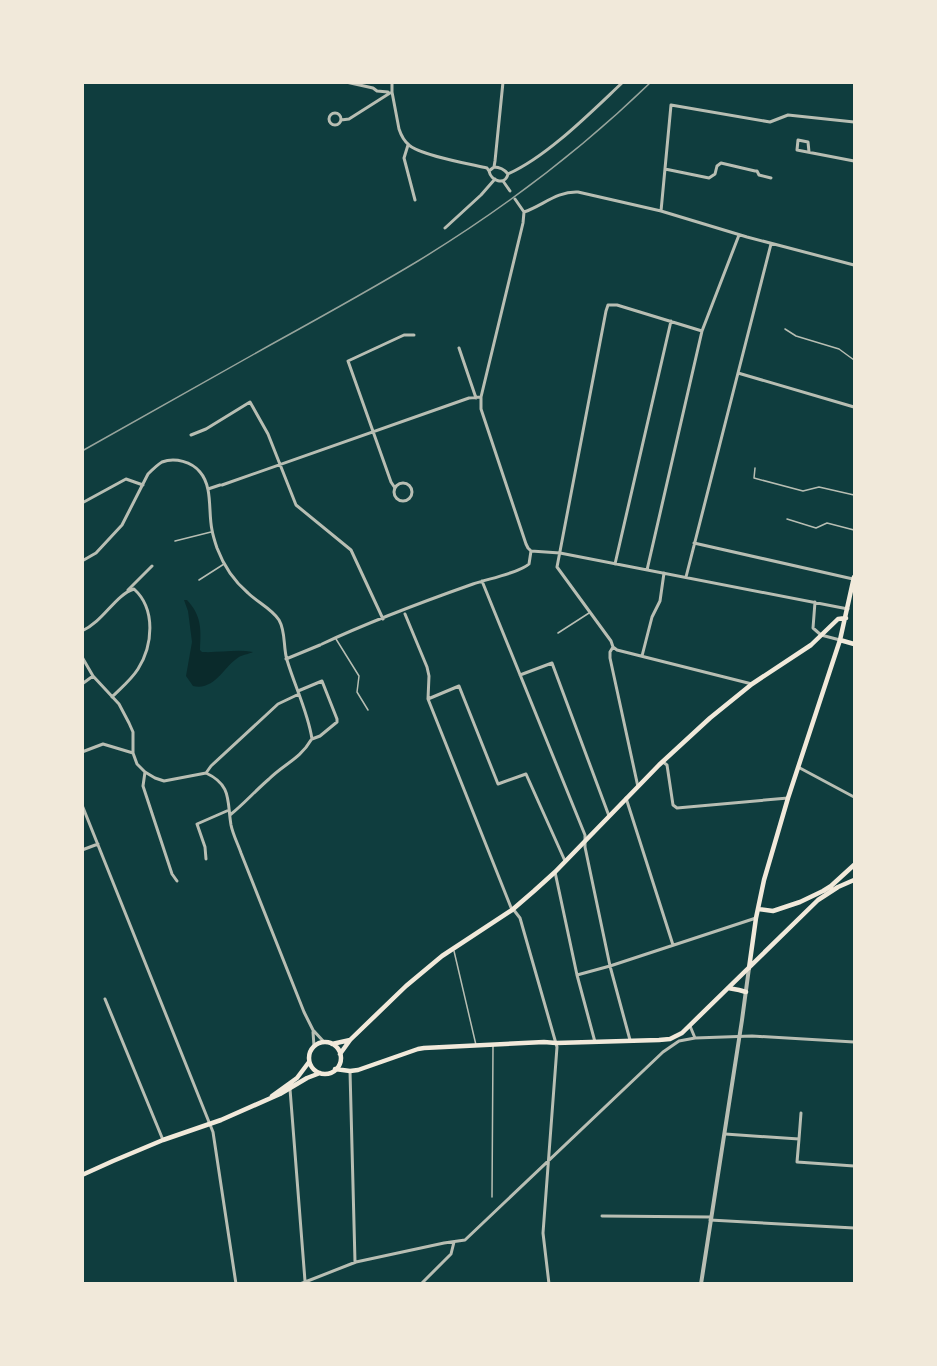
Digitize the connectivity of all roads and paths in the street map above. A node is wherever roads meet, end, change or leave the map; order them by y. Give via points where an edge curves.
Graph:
1 (346, 82) edge
2 (367, 82) edge
3 (393, 82) edge
4 (504, 82) edge
5 (624, 82) edge
6 (373, 88) junction
7 (391, 93) junction
8 (341, 120) junction
9 (855, 122) edge
10 (408, 145) junction
11 (808, 152) junction
12 (855, 161) edge
13 (494, 167) junction
14 (665, 169) junction
15 (489, 171) junction
16 (508, 174) junction
17 (771, 178) dead end
18 (495, 179) junction
19 (503, 181) junction
20 (510, 191) dead end
21 (515, 199) dead end
22 (415, 200) dead end
23 (661, 211) junction
24 (524, 212) junction
25 (445, 228) dead end
26 (739, 235) junction
27 (771, 244) junction
28 (855, 265) edge
29 (671, 321) junction
30 (785, 329) dead end
31 (702, 331) junction
32 (414, 335) dead end
33 (459, 348) dead end
34 (855, 360) edge
35 (738, 373) junction
36 (476, 398) junction
37 (481, 398) junction
38 (855, 407) edge
39 (374, 431) junction
40 (191, 435) dead end
41 (279, 465) junction
42 (755, 468) dead end
43 (142, 485) junction
44 (395, 488) junction
45 (208, 489) junction
46 (855, 495) edge
47 (82, 503) edge
48 (787, 519) dead end
49 (855, 530) edge
50 (212, 532) junction
51 (175, 541) dead end
52 (694, 543) junction
53 (531, 550) junction
54 (560, 553) junction
55 (82, 561) edge
56 (224, 564) junction
57 (615, 564) junction
58 (152, 566) dead end
59 (646, 570) junction
60 (664, 573) junction
61 (686, 577) junction
62 (854, 579) edge
63 (199, 580) dead end
64 (482, 581) junction
65 (854, 588) edge
66 (126, 591) junction
67 (815, 602) junction
68 (848, 609) junction
69 (589, 612) junction
70 (405, 614) dead end
71 (383, 618) junction
72 (846, 618) junction
73 (82, 631) edge
74 (558, 633) dead end
75 (821, 635) junction
76 (336, 638) junction
77 (840, 640) junction
78 (855, 644) edge
79 (613, 647) junction
80 (642, 656) junction
81 (82, 657) edge
82 (286, 659) junction
83 (520, 675) junction
84 (93, 676) junction
85 (82, 684) edge
86 (752, 684) junction
87 (298, 692) junction
88 (112, 697) junction
89 (428, 699) junction
90 (368, 710) dead end
91 (312, 739) junction
92 (82, 752) edge
93 (133, 753) junction
94 (663, 762) junction
95 (798, 767) junction
96 (146, 772) junction
97 (206, 773) junction
98 (638, 787) junction
99 (855, 796) edge
100 (626, 798) junction
101 (788, 798) junction
102 (82, 805) edge
103 (229, 810) junction
104 (230, 815) junction
105 (609, 816) junction
106 (585, 840) junction
107 (98, 844) junction
108 (82, 850) edge
109 (206, 859) dead end
110 (565, 861) junction
111 (855, 865) edge
112 (555, 872) junction
113 (841, 878) junction
114 (855, 880) edge
115 (177, 881) dead end
116 (844, 884) junction
117 (829, 890) junction
118 (800, 902) junction
119 (812, 906) junction
120 (758, 909) junction
121 (512, 910) junction
122 (756, 918) junction
123 (673, 945) junction
124 (453, 949) junction
125 (610, 966) junction
126 (749, 968) junction
127 (577, 975) junction
128 (728, 988) junction
129 (746, 992) junction
130 (105, 999) dead end
131 (690, 1025) junction
132 (313, 1030) junction
133 (740, 1037) junction
134 (695, 1038) junction
135 (350, 1040) junction
136 (630, 1040) junction
137 (324, 1042) junction
138 (595, 1042) junction
139 (855, 1042) edge
140 (556, 1043) junction
141 (331, 1044) junction
142 (493, 1045) junction
143 (314, 1046) junction
144 (477, 1046) junction
145 (340, 1054) junction
146 (309, 1062) junction
147 (335, 1069) junction
148 (350, 1071) junction
149 (320, 1073) junction
150 (290, 1088) junction
151 (268, 1099) junction
152 (801, 1113) dead end
153 (210, 1124) junction
154 (724, 1134) junction
155 (798, 1139) junction
156 (163, 1140) junction
157 (549, 1162) junction
158 (855, 1166) edge
159 (82, 1175) edge
160 (492, 1197) dead end
161 (602, 1216) dead end
162 (711, 1218) junction
163 (855, 1228) edge
164 (454, 1242) junction
165 (356, 1262) junction
166 (305, 1281) junction
167 (236, 1284) edge
168 (300, 1284) edge
169 (421, 1284) edge
170 (549, 1284) edge
171 (701, 1284) edge

1 - 6 street
2 - 6 street
3 - 7 street
4 - 13 street
5 - 16 street via 574,127
6 - 7 street
7 - 8 street
7 - 10 street via 399,129
8 - 8 street via 336,112 329,117 334,124
9 - 14 street via 788,115 770,122 672,105
10 - 15 street
10 - 22 street via 404,158
11 - 11 street via 797,150 798,140 808,142
11 - 12 street
13 - 15 street
13 - 16 street
14 - 17 street via 709,178 721,163
14 - 23 street
15 - 18 street
16 - 19 street
18 - 19 street
18 - 25 street
19 - 20 street
21 - 24 street
23 - 24 street via 570,192
23 - 26 street
24 - 37 street
26 - 27 street
26 - 31 street
27 - 28 street
27 - 35 street
29 - 31 street
29 - 54 street via 608,305
29 - 57 street
30 - 34 lane via 839,349
31 - 59 street
32 - 39 street via 404,335 348,360
33 - 36 street
35 - 38 street
35 - 52 street
36 - 37 street
36 - 39 street
37 - 53 street via 481,409
39 - 41 street
39 - 44 street
40 - 41 street via 250,402
41 - 45 street
41 - 71 street via 296,505 351,550
42 - 46 lane via 754,478 802,490 819,487
43 - 45 street via 162,462 179,461 199,471
43 - 47 street via 126,479
43 - 55 street via 122,525 96,553
44 - 44 street via 394,495 400,501 410,496 410,487 405,484
45 - 50 street
48 - 49 lane via 816,528 827,523
50 - 51 lane
50 - 56 street
52 - 61 street
52 - 62 street
53 - 54 street
53 - 64 street via 525,567
54 - 57 street
54 - 69 street via 557,567
56 - 63 lane
56 - 82 street via 247,593 279,620
57 - 59 street
58 - 66 street
59 - 60 street
60 - 61 street
60 - 80 street via 660,601
61 - 67 street
62 - 65 main road
64 - 71 street
64 - 83 street
65 - 68 main road
66 - 73 street via 92,627
66 - 88 street via 134,589 140,595 150,626 138,669
67 - 68 street
67 - 75 street via 813,628
68 - 72 main road
69 - 74 lane
69 - 79 street
70 - 89 street via 427,667
71 - 76 street
72 - 75 main road via 838,619
72 - 77 main road
75 - 77 street
75 - 86 main road
76 - 82 street
76 - 90 lane via 359,676 357,692
77 - 78 main road
77 - 95 main road
79 - 80 street
79 - 98 street via 610,658
80 - 86 street
81 - 84 street
82 - 87 street
83 - 105 street via 552,663
83 - 106 street
84 - 85 street
84 - 88 street
86 - 94 main road
87 - 91 street
87 - 91 street via 322,681 337,719
87 - 97 street via 278,704
88 - 93 street via 133,732
89 - 110 street via 459,686 498,784 526,774
89 - 121 street
91 - 104 street via 295,760 270,777
92 - 93 street via 103,744
93 - 96 street
94 - 98 main road
94 - 101 street via 677,808
95 - 99 street
95 - 101 main road
96 - 97 street via 164,781
96 - 115 street via 144,786
97 - 103 street via 223,785
98 - 100 main road
100 - 105 main road
100 - 123 street
101 - 120 main road
102 - 107 street
103 - 104 street
103 - 109 street via 197,824
104 - 132 street via 241,853
105 - 106 main road
106 - 110 main road
106 - 125 street
107 - 108 street
107 - 153 street
110 - 112 main road
111 - 113 main road
112 - 121 main road
112 - 127 street
113 - 116 main road
113 - 117 main road
114 - 116 main road
116 - 117 main road
117 - 118 main road
117 - 119 main road
118 - 119 main road
118 - 120 main road via 773,910
119 - 126 main road
120 - 122 main road
121 - 124 main road
121 - 140 street via 520,918
122 - 123 street
122 - 126 main road
123 - 125 street
124 - 135 main road via 406,986
124 - 144 lane
125 - 127 street
125 - 136 street
126 - 128 main road
126 - 129 street
127 - 138 street
128 - 129 main road
128 - 131 main road
129 - 133 street
130 - 156 street
131 - 134 street
131 - 136 main road via 669,1039
132 - 137 street
132 - 143 street
133 - 134 street
133 - 139 street
133 - 154 street
134 - 157 street via 679,1041 663,1052
135 - 141 main road
135 - 145 main road
136 - 138 main road
137 - 141 main road
137 - 143 main road
138 - 140 main road
140 - 142 main road
140 - 157 street
141 - 145 main road
142 - 144 main road
142 - 160 lane
143 - 146 main road
144 - 148 main road via 418,1049
145 - 147 main road
146 - 149 main road
146 - 151 main road via 297,1078
147 - 148 main road
147 - 149 main road
148 - 165 street
149 - 150 main road
150 - 151 main road
150 - 166 street
151 - 153 main road
152 - 155 street
153 - 156 main road
153 - 167 street
154 - 155 street
154 - 162 street
155 - 158 street via 797,1162
156 - 159 main road
157 - 164 street via 470,1237
157 - 170 street via 543,1233
161 - 162 street
162 - 163 street
162 - 171 street
164 - 165 street
164 - 169 street via 453,1252
165 - 166 street
166 - 168 street

